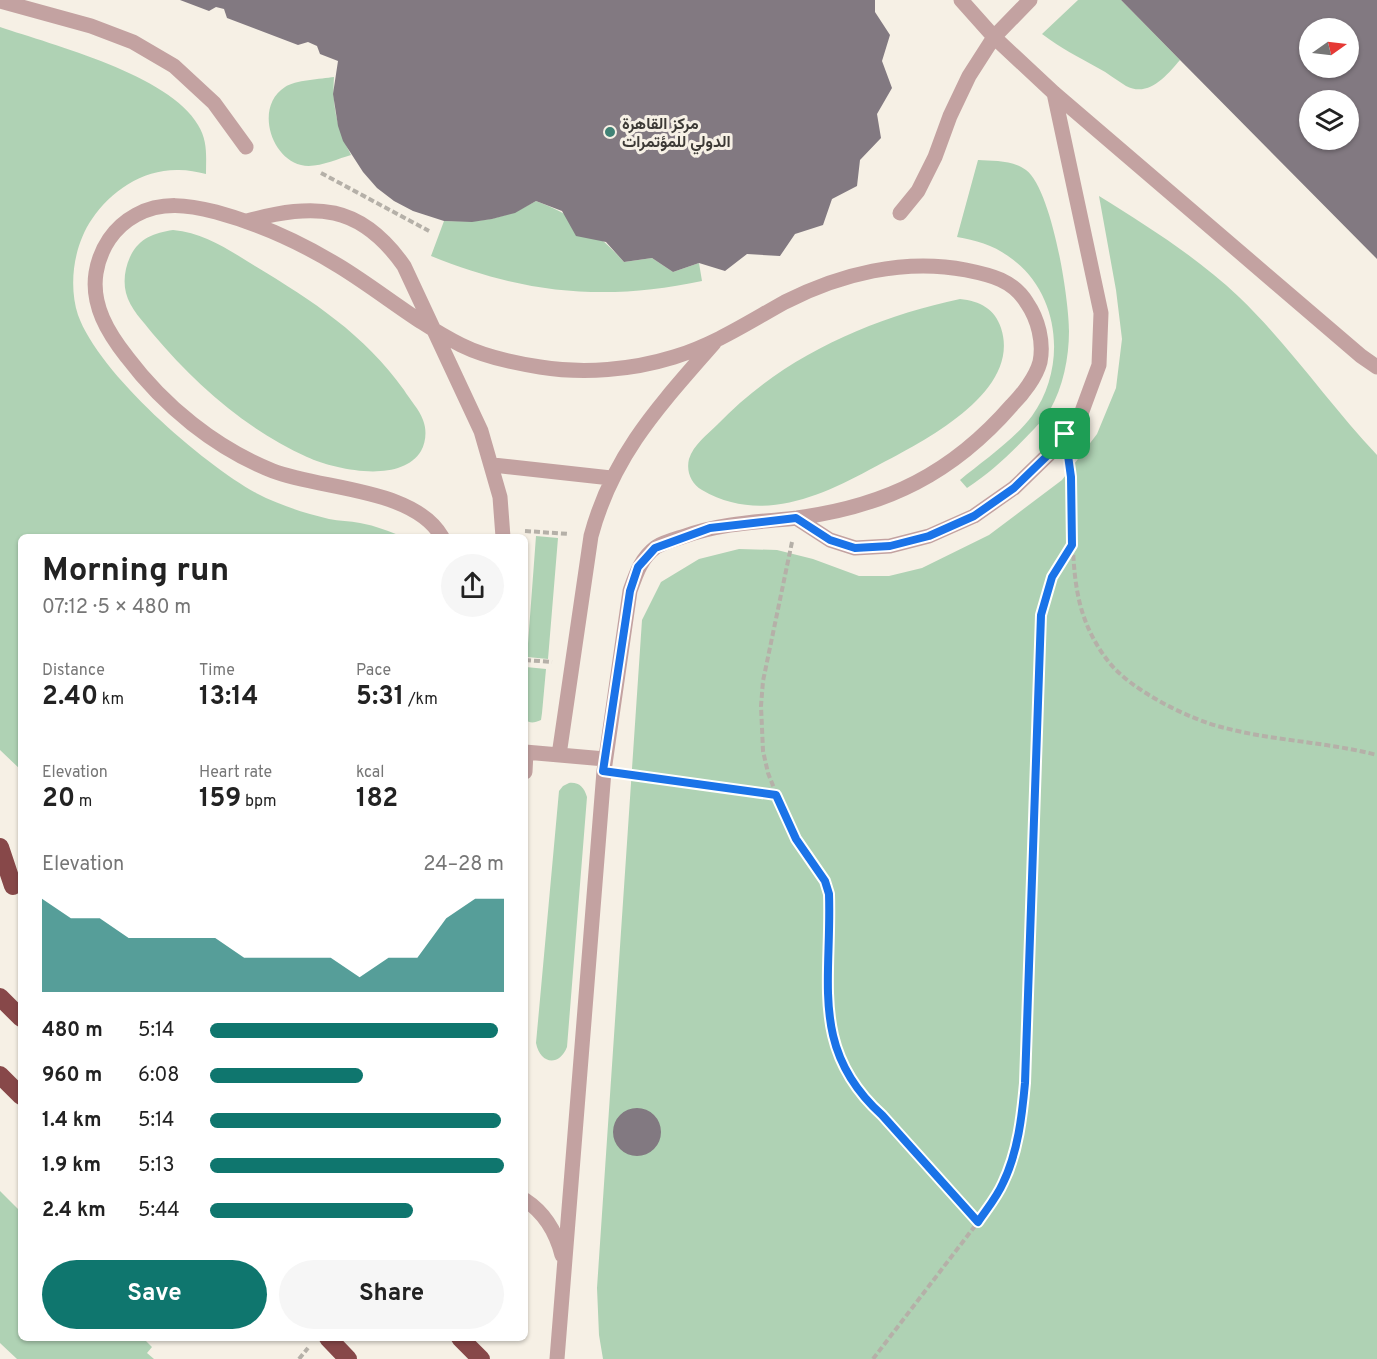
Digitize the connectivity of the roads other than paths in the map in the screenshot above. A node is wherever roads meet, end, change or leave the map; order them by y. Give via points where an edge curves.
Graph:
1 (961, 0) edge
2 (1030, 0) edge
3 (0, 1) edge
4 (994, 37) junction
5 (1054, 93) junction
6 (246, 147) dead end
7 (900, 213) dead end
8 (247, 220) junction
9 (434, 329) junction
10 (715, 342) junction
11 (1377, 367) edge
12 (492, 465) junction
13 (611, 478) junction
14 (796, 518) junction
15 (441, 534) edge
16 (503, 534) edge
17 (528, 752) edge
18 (559, 755) junction
19 (604, 765) junction
20 (0, 847) edge
21 (0, 872) edge
22 (17, 889) edge
23 (0, 997) edge
24 (18, 1015) edge
25 (0, 1075) edge
26 (18, 1093) edge
27 (528, 1202) edge
28 (564, 1263) junction
29 (331, 1341) edge
30 (463, 1341) edge
31 (348, 1359) edge
32 (481, 1359) edge
33 (557, 1359) edge

1 - 4 lane
2 - 4 lane
3 - 6 lane via 91,26 133,42 174,66 214,103
4 - 5 lane
4 - 7 lane via 969,76 918,191
5 - 11 lane
5 - 14 lane via 1101,313 1099,365 1081,414 1049,454 1014,488 974,516 929,536 890,546 855,548 830,540
8 - 9 lane via 296,241
8 - 9 lane via 310,209 336,213 362,224 378,235 404,266
8 - 15 lane via 172,204 149,208 128,219 111,236 100,256 95,279 96,303 105,325 143,378 190,422 217,441 274,472 396,502 421,513
9 - 10 lane via 464,347 505,360 547,368 590,370 674,357
9 - 12 lane via 481,431
10 - 13 lane via 659,406
10 - 14 lane via 828,283 870,271 914,266 957,268 1000,277 1026,299 1040,329 1040,363 1024,392 989,432 947,466 900,492 849,509
12 - 13 lane
12 - 16 lane
13 - 18 lane via 591,536
14 - 19 lane via 710,528 655,548 638,567 630,591
17 - 18 lane
18 - 19 lane
19 - 28 lane
20 - 22 highway
21 - 22 highway
23 - 24 highway
25 - 26 highway
27 - 28 lane via 549,1222
28 - 33 lane
29 - 31 highway
30 - 32 highway

